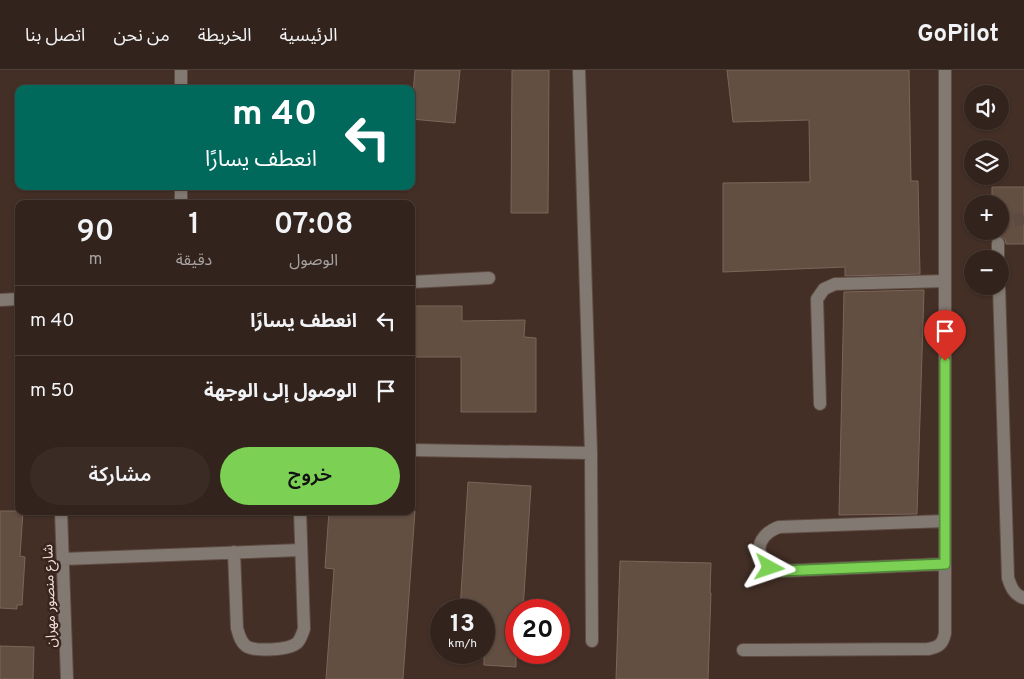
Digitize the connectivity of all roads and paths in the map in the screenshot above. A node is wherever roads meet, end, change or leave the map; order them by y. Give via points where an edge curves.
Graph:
1 (181, 70) edge
2 (579, 70) edge
3 (945, 70) edge
4 (181, 85) edge
5 (998, 243) dead end
6 (998, 250) edge
7 (489, 278) dead end
8 (945, 281) junction
9 (415, 282) edge
10 (999, 295) edge
11 (15, 299) edge
12 (0, 300) edge
13 (820, 404) dead end
14 (415, 450) edge
15 (591, 453) junction
16 (61, 515) edge
17 (300, 515) edge
18 (946, 521) junction
19 (301, 550) junction
20 (234, 552) junction
21 (62, 559) junction
22 (945, 564) junction
23 (1024, 598) edge
24 (592, 641) dead end
25 (743, 650) dead end
26 (67, 679) edge

1 - 4 street
2 - 15 street
3 - 8 street
5 - 6 street
7 - 9 street
8 - 13 street via 835,284 824,289 817,299
8 - 18 street
10 - 23 street via 1008,578 1012,590
11 - 12 street
14 - 15 street
15 - 24 street
16 - 21 street, شارع منصور مهران
17 - 19 street
18 - 22 street
18 - 22 street via 779,527 769,531 759,549 762,560 770,568 781,571
19 - 20 street
19 - 20 street via 302,637 288,648 257,649 247,646 238,633
20 - 21 street
21 - 26 street, شارع منصور مهران
22 - 25 street via 946,632 944,642 937,648

